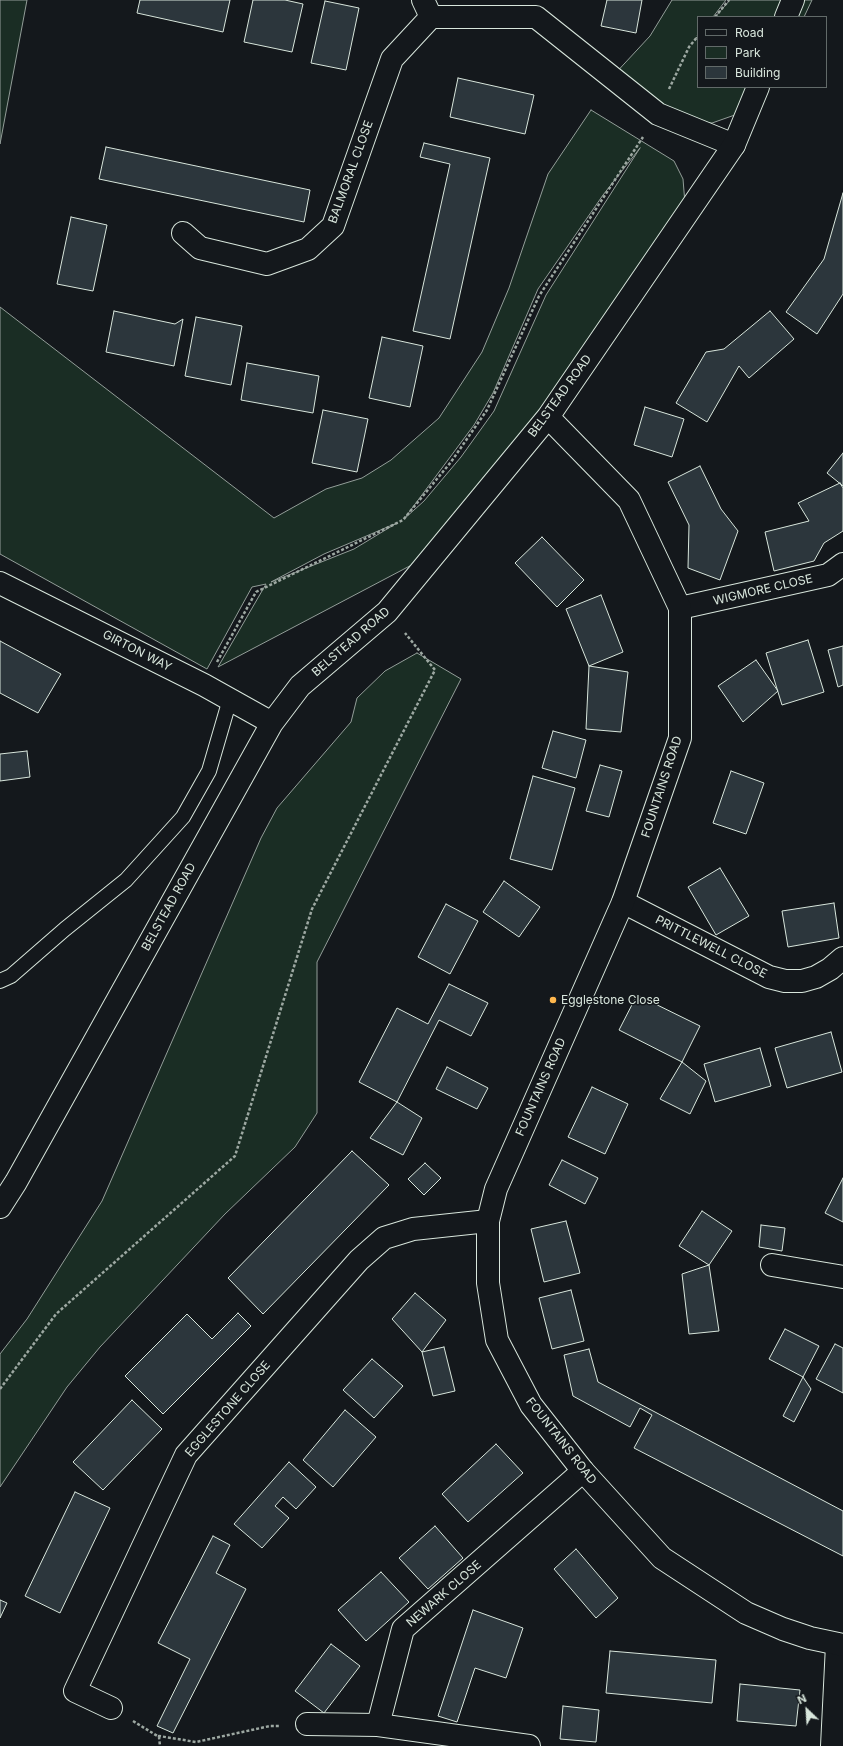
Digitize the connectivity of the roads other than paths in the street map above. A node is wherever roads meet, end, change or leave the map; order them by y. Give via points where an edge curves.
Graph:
1 (793, 0) edge
2 (427, 9) edge
3 (538, 9) edge
4 (786, 16) edge
5 (758, 88) edge
6 (734, 145) junction
7 (183, 233) dead end
8 (548, 417) junction
9 (843, 564) edge
10 (0, 582) edge
11 (680, 608) junction
12 (230, 699) junction
13 (272, 723) junction
14 (623, 902) junction
15 (843, 958) edge
16 (0, 981) edge
17 (0, 1207) edge
18 (488, 1221) junction
19 (772, 1265) dead end
20 (843, 1277) edge
21 (583, 1471) junction
22 (840, 1645) edge
23 (111, 1708) road end
24 (307, 1724) road end
25 (378, 1725) junction
26 (529, 1746) edge
27 (832, 1746) edge

1 - 4 street
2 - 3 street, BALMORAL CLOSE
2 - 7 street, BALMORAL CLOSE via 392,58 333,226 308,249 267,264 200,248
3 - 6 street, BALMORAL CLOSE via 658,114
5 - 6 street, BELSTEAD ROAD
6 - 8 street, BELSTEAD ROAD
8 - 11 street, FOUNTAINS ROAD via 629,500
8 - 13 street, BELSTEAD ROAD via 387,612 300,686
9 - 11 street, WIGMORE CLOSE via 828,575
10 - 12 street, GIRTON WAY
11 - 14 street, FOUNTAINS ROAD via 680,738
12 - 13 street, GIRTON WAY
12 - 16 lane via 209,771 183,817 126,880 11,976
13 - 17 street, BELSTEAD ROAD
14 - 15 street, PRITTLEWELL CLOSE via 769,977 802,981 816,977
14 - 18 street, FOUNTAINS ROAD via 496,1189
18 - 21 street, FOUNTAINS ROAD via 488,1283 497,1340 531,1405
18 - 23 street, EGGLESTONE CLOSE via 413,1229 384,1238 359,1260 186,1455 75,1691
19 - 20 street
21 - 22 street, FOUNTAINS ROAD via 662,1558 746,1613 783,1629
21 - 25 street, NEWARK CLOSE via 403,1629
22 - 27 street
24 - 25 street
25 - 26 street

